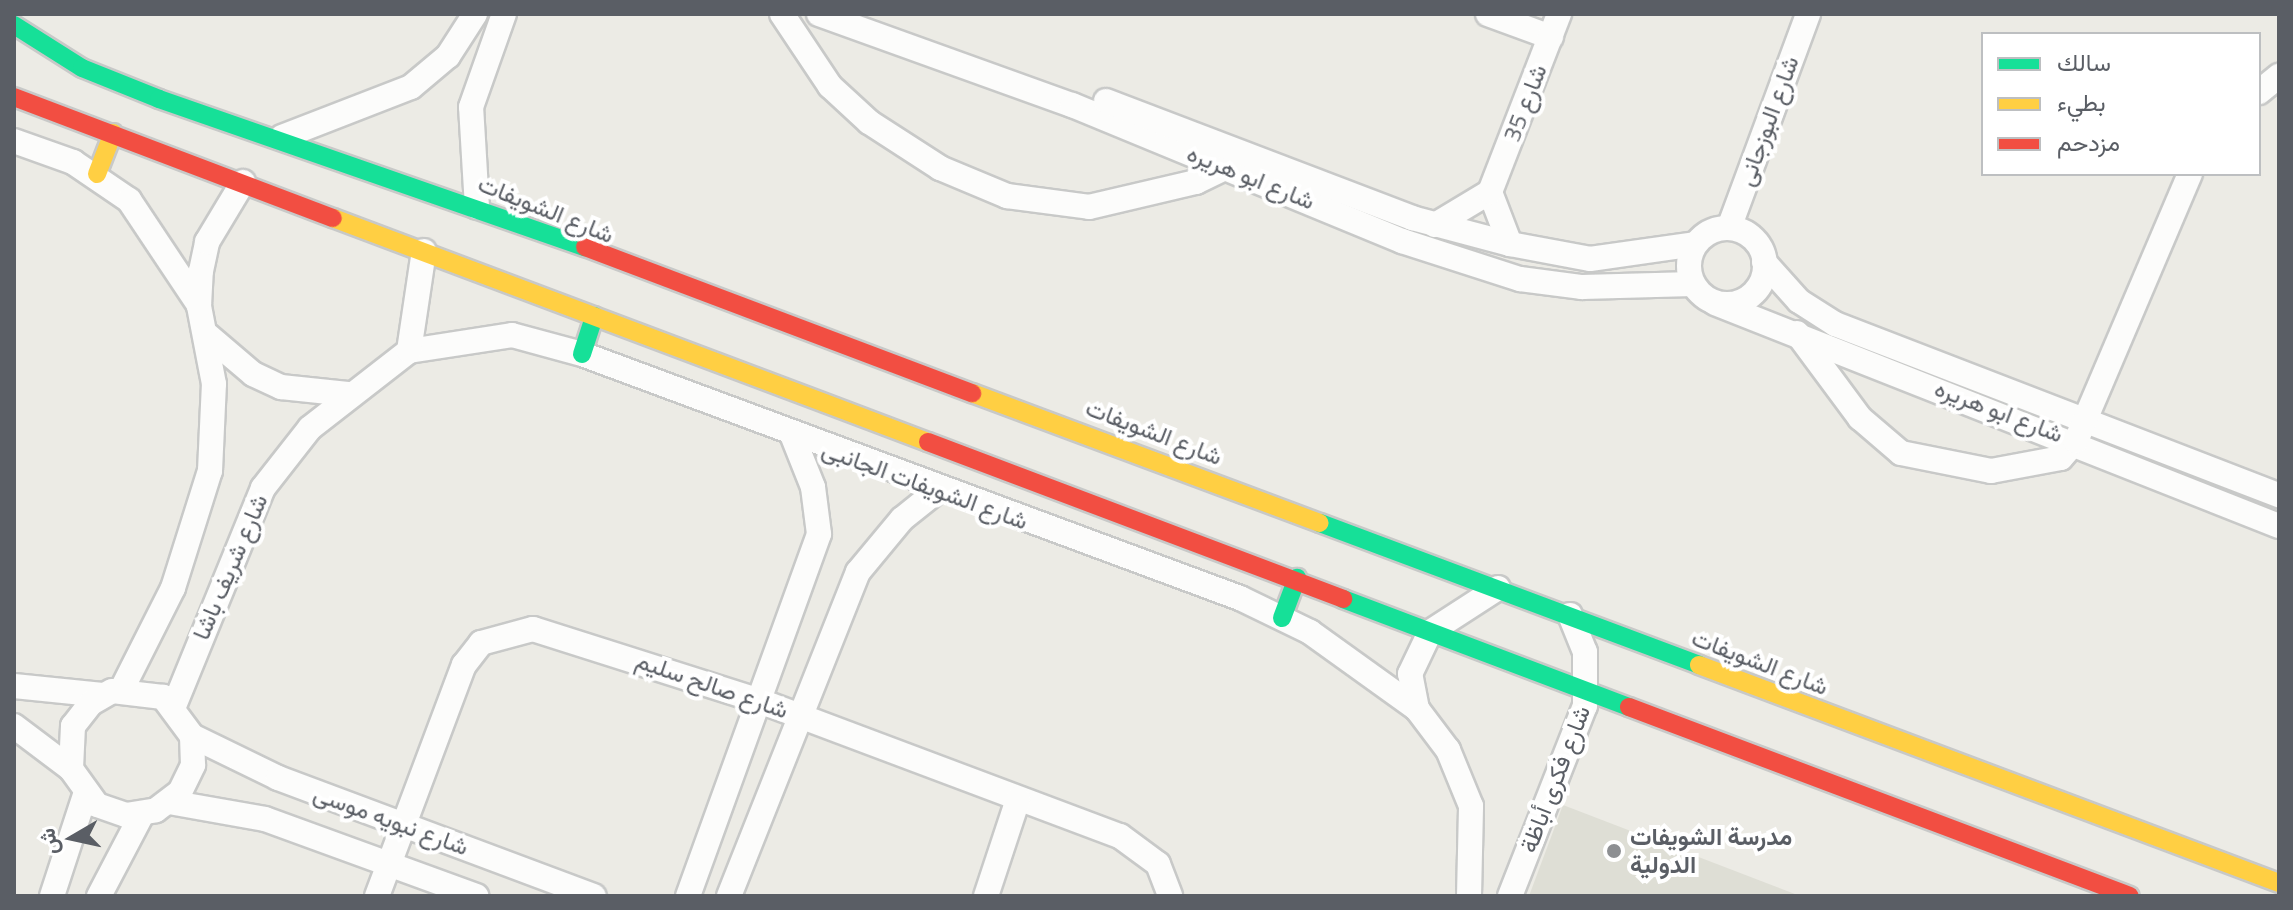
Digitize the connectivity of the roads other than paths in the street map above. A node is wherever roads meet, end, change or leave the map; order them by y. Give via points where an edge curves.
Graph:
1 (475, 14) edge
2 (504, 14) edge
3 (782, 14) edge
4 (819, 14) edge
5 (870, 14) edge
6 (1488, 14) edge
7 (1559, 14) edge
8 (1808, 14) edge
9 (14, 25) edge
10 (1551, 37) junction
11 (992, 67) junction
12 (2279, 76) edge
13 (2261, 90) edge
14 (14, 97) edge
15 (113, 133) junction
16 (282, 137) junction
17 (14, 141) edge
18 (1237, 160) junction
19 (97, 174) junction
20 (2189, 176) edge
21 (243, 182) junction
22 (1490, 192) junction
23 (477, 207) junction
24 (1416, 228) junction
25 (1729, 228) junction
26 (1510, 244) junction
27 (1695, 244) junction
28 (424, 251) junction
29 (1764, 262) junction
30 (1693, 284) junction
31 (1715, 303) junction
32 (199, 306) junction
33 (594, 316) junction
34 (1797, 333) junction
35 (206, 334) junction
36 (409, 351) junction
37 (582, 354) junction
38 (348, 394) junction
39 (2088, 416) junction
40 (793, 437) junction
41 (2076, 441) junction
42 (937, 491) junction
43 (2279, 495) edge
44 (2279, 526) edge
45 (1297, 578) junction
46 (1498, 588) junction
47 (1570, 615) junction
48 (1282, 618) junction
49 (1430, 632) junction
50 (14, 686) edge
51 (1587, 691) junction
52 (113, 692) junction
53 (760, 701) junction
54 (174, 706) junction
55 (1417, 709) junction
56 (799, 715) junction
57 (14, 726) edge
58 (192, 736) junction
59 (71, 769) junction
60 (85, 795) junction
61 (1018, 799) junction
62 (169, 802) junction
63 (142, 814) junction
64 (405, 824) junction
65 (390, 865) junction
66 (2279, 883) edge
67 (1470, 891) edge
68 (52, 896) edge
69 (99, 896) edge
70 (377, 896) edge
71 (476, 896) edge
72 (594, 896) edge
73 (688, 896) edge
74 (729, 896) edge
75 (986, 896) edge
76 (1170, 896) edge
77 (1507, 896) edge
78 (2130, 896) edge

1 - 16 street via 448,56 411,87
2 - 23 street via 471,107
3 - 18 street via 830,86 869,122 940,168 1007,196 1089,207 1148,197
4 - 11 street, شارع ابو هريره
5 - 11 street, شارع ابو هريره
6 - 10 street
7 - 10 street, شارع 35
8 - 25 street, شارع البوزجانى
9 - 16 main road, شارع الشويفات via 82,68
10 - 22 street, شارع 35
11 - 18 street, شارع ابو هريره
12 - 13 street
14 - 15 main road
15 - 19 main road
15 - 21 main road
16 - 23 main road, شارع الشويفات
17 - 19 street
18 - 24 street, شارع ابو هريره
19 - 32 street via 146,220
20 - 39 street
21 - 28 main road
21 - 32 street, شارع شريف باشا via 207,242
22 - 24 street
22 - 26 street
23 - 46 main road, شارع الشويفات
24 - 26 street, شارع ابو هريره
24 - 30 street, شارع ابو هريره via 1543,284
25 - 27 street
25 - 29 street via 1753,239
26 - 27 street, شارع ابو هريره via 1590,259
27 - 30 street
28 - 33 main road
28 - 36 street
29 - 31 street via 1763,277 1745,300
29 - 39 street, شارع ابو هريره via 1799,301 1835,324
30 - 31 street
31 - 34 street, شارع ابو هريره
32 - 35 street, شارع شريف باشا
33 - 37 main road
33 - 45 main road
34 - 41 street, شارع ابو هريره
34 - 41 street via 1881,439 1924,463 2028,467 2061,458
35 - 38 street via 253,374 281,387
35 - 52 street, شارع شريف باشا via 214,384 210,471 173,588
36 - 37 street, شارع الشويفات الجانبى via 512,335
36 - 38 street, شارع شريف باشا
37 - 40 street, شارع الشويفات الجانبى
38 - 54 street, شارع شريف باشا via 263,488
39 - 41 street
39 - 43 street, شارع ابو هريره
40 - 42 street, شارع الشويفات الجانبى
40 - 53 street via 813,487 819,534
41 - 44 street, شارع ابو هريره
42 - 48 street, شارع الشويفات الجانبى
42 - 56 street via 902,519 858,572
45 - 48 main road
45 - 49 main road
46 - 47 main road, شارع الشويفات
46 - 49 street
47 - 51 street, شارع فكرى أباظة via 1585,652
47 - 66 main road, شارع الشويفات
48 - 55 street, شارع الشويفات الجانبى
49 - 51 main road
49 - 55 street via 1410,674
50 - 52 street
51 - 77 street, شارع فكرى أباظة
51 - 78 main road
52 - 54 street via 150,691
52 - 59 street via 73,726
53 - 56 street, شارع صالح سليم
53 - 64 street, شارع صالح سليم via 562,634 506,631 481,643 464,665
53 - 73 street
54 - 58 street
55 - 67 street via 1466,786 1475,825
56 - 61 street, شارع صالح سليم
56 - 74 street
57 - 59 street
58 - 62 street via 193,765
58 - 64 street, شارع نبويه موسى via 249,766
59 - 60 street
60 - 63 street via 111,812
60 - 68 street
61 - 75 street
61 - 76 street, شارع صالح سليم via 1140,845 1158,864
62 - 63 street
62 - 65 street, شارع نبويه موسى via 265,819
63 - 69 street
64 - 65 street, شارع صالح سليم
64 - 72 street, شارع نبويه موسى
65 - 70 street, شارع صالح سليم
65 - 71 street, شارع نبويه موسى
67 - 77 street

